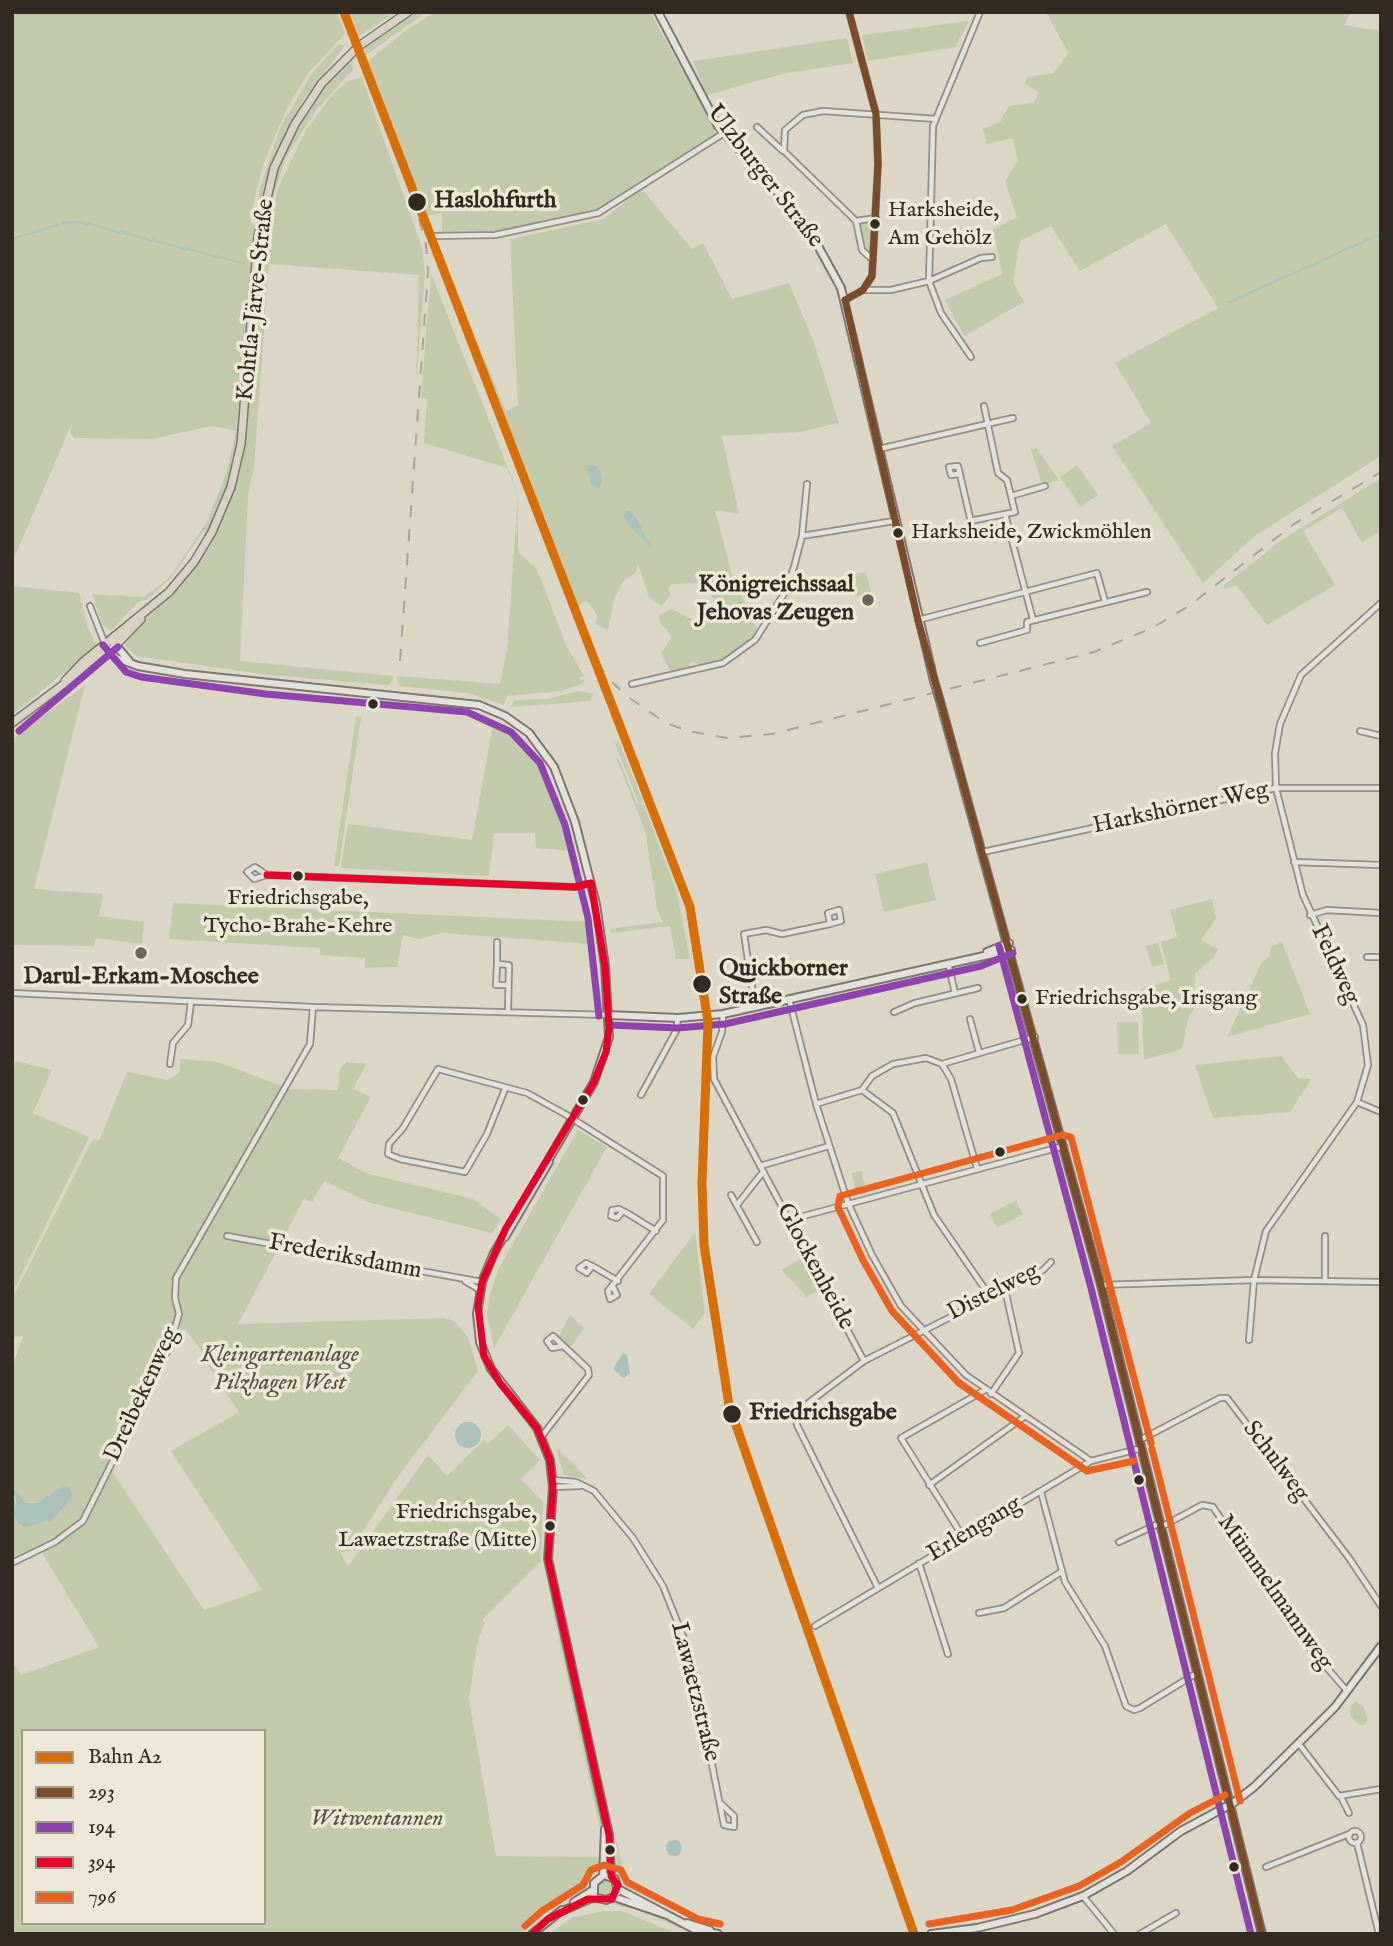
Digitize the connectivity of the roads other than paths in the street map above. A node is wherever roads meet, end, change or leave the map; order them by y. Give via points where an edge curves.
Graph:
1 (408, 12) edge
2 (658, 12) edge
3 (849, 12) edge
4 (980, 12) edge
5 (876, 114) junction
6 (936, 118) junction
7 (757, 127) dead end
8 (724, 133) junction
9 (783, 136) junction
10 (771, 140) junction
11 (784, 151) junction
12 (876, 218) junction
13 (856, 221) junction
14 (434, 236) dead end
15 (992, 257) dead end
16 (873, 260) junction
17 (929, 281) junction
18 (863, 290) junction
19 (845, 300) junction
20 (971, 358) dead end
21 (984, 406) dead end
22 (1013, 418) dead end
23 (987, 424) junction
24 (878, 449) junction
25 (960, 474) dead end
26 (807, 484) dead end
27 (1045, 486) dead end
28 (1011, 496) junction
29 (1005, 514) junction
30 (894, 521) junction
31 (970, 521) junction
32 (974, 535) dead end
33 (802, 536) junction
34 (1026, 592) junction
35 (1147, 592) dead end
36 (1105, 602) junction
37 (1381, 603) edge
38 (90, 606) dead end
39 (918, 620) junction
40 (1033, 620) junction
41 (980, 643) dead end
42 (110, 645) junction
43 (632, 684) dead end
44 (12, 723) edge
45 (1360, 731) dead end
46 (1381, 736) edge
47 (1276, 788) junction
48 (1381, 788) edge
49 (983, 852) junction
50 (1294, 862) junction
51 (1381, 865) edge
52 (267, 875) dead end
53 (591, 883) junction
54 (1381, 913) edge
55 (1310, 915) junction
56 (830, 924) dead end
57 (497, 942) dead end
58 (1009, 947) junction
59 (1367, 957) dead end
60 (1381, 957) edge
61 (947, 963) junction
62 (496, 964) junction
63 (509, 985) junction
64 (978, 988) dead end
65 (12, 993) edge
66 (955, 993) junction
67 (789, 999) junction
68 (191, 1002) junction
69 (313, 1007) junction
70 (755, 1007) junction
71 (508, 1012) junction
72 (894, 1012) dead end
73 (723, 1014) junction
74 (609, 1015) junction
75 (678, 1018) junction
76 (970, 1019) dead end
77 (1035, 1037) junction
78 (979, 1052) junction
79 (170, 1064) dead end
80 (942, 1064) junction
81 (505, 1089) junction
82 (862, 1090) junction
83 (641, 1095) dead end
84 (1357, 1102) junction
85 (816, 1104) junction
86 (1381, 1112) edge
87 (573, 1119) junction
88 (830, 1146) junction
89 (1065, 1146) junction
90 (760, 1166) junction
91 (977, 1168) junction
92 (763, 1172) junction
93 (923, 1182) junction
94 (731, 1195) dead end
95 (848, 1203) junction
96 (737, 1205) junction
97 (622, 1211) dead end
98 (789, 1220) junction
99 (656, 1231) junction
100 (227, 1236) dead end
101 (1325, 1236) dead end
102 (757, 1242) dead end
103 (1051, 1262) dead end
104 (592, 1266) dead end
105 (1254, 1280) junction
106 (464, 1281) junction
107 (618, 1281) junction
108 (1325, 1281) junction
109 (482, 1282) junction
110 (1381, 1282) edge
111 (1101, 1285) junction
112 (613, 1287) dead end
113 (1005, 1289) junction
114 (480, 1290) junction
115 (989, 1295) junction
116 (921, 1330) junction
117 (1249, 1340) dead end
118 (563, 1346) dead end
119 (864, 1361) junction
120 (985, 1390) junction
121 (990, 1394) junction
122 (1024, 1417) junction
123 (542, 1436) junction
124 (1140, 1440) junction
125 (1142, 1448) junction
126 (1091, 1461) junction
127 (553, 1483) junction
128 (929, 1485) junction
129 (1041, 1492) junction
130 (1160, 1525) junction
131 (963, 1537) junction
132 (1119, 1542) dead end
133 (12, 1563) edge
134 (919, 1563) junction
135 (1061, 1572) junction
136 (878, 1588) junction
137 (1381, 1606) edge
138 (979, 1613) dead end
139 (814, 1626) dead end
140 (1381, 1646) edge
141 (948, 1654) dead end
142 (1197, 1673) junction
143 (1348, 1692) junction
144 (1299, 1744) junction
145 (1381, 1789) edge
146 (1342, 1797) junction
147 (720, 1803) junction
148 (1230, 1804) junction
149 (1349, 1813) dead end
150 (606, 1821) junction
151 (1349, 1834) junction
152 (1357, 1843) junction
153 (1266, 1867) dead end
154 (603, 1875) junction
155 (611, 1876) junction
156 (618, 1889) junction
157 (595, 1893) junction
158 (1083, 1896) junction
159 (614, 1897) junction
160 (1176, 1913) dead end
161 (664, 1914) junction
162 (717, 1933) edge
163 (532, 1934) edge
164 (931, 1934) edge
165 (1114, 1934) edge
166 (1140, 1934) edge
167 (1262, 1934) edge
168 (1379, 1934) edge

1 - 42 main road, Kohtla-Järve-Straße via 342,61 301,113 284,146 269,184 258,237 243,435 231,487 194,562 169,592
2 - 8 main road, Ulzburger Straße
3 - 5 street
4 - 6 street
5 - 6 street
5 - 9 street via 813,113 793,121
5 - 12 street
6 - 17 street via 930,148
7 - 10 street
8 - 14 street via 598,213 495,235
8 - 19 main road, Ulzburger Straße via 806,224 831,264
9 - 10 street
9 - 11 street
10 - 11 street
11 - 13 street
12 - 13 street
12 - 16 street
13 - 16 street via 862,250
15 - 17 street
16 - 18 street via 872,276
17 - 18 street
17 - 20 street via 941,313
18 - 19 street
19 - 24 main road, Ulzburger Straße
21 - 23 street
22 - 23 street
23 - 24 street
23 - 28 street via 998,473 1007,480
24 - 30 main road, Ulzburger Straße
25 - 31 street
26 - 33 street
27 - 28 street
28 - 29 street via 1015,512
29 - 31 street
29 - 34 street
30 - 33 street
30 - 39 main road, Ulzburger Straße
31 - 32 street
33 - 43 street via 784,594 742,653 723,663
34 - 36 street via 1097,573
34 - 39 street
34 - 40 street
35 - 36 street
36 - 40 street
37 - 47 street, Feldweg via 1301,675 1294,687 1280,724
38 - 42 street
39 - 49 main road, Ulzburger Straße, bridge
40 - 41 street via 1027,622 1027,630
42 - 44 main road, Kohtla-Järve-Straße
42 - 53 main road via 133,664 267,684 458,701 491,709 529,733 549,757 575,822
45 - 46 street
47 - 48 street, Harkshörner Weg
47 - 49 street, Harkshörner Weg
47 - 50 street, Feldweg
49 - 58 main road, Ulzburger Straße
50 - 51 street
50 - 55 street, Feldweg
52 - 53 street via 575,887
53 - 74 main road via 603,944
54 - 55 street via 1327,910
55 - 84 street, Feldweg via 1367,1037 1368,1065
56 - 70 street via 782,934 766,930 744,934
57 - 62 street
58 - 61 main road
58 - 77 main road, Ulzburger Straße
59 - 60 street
61 - 66 street
61 - 67 main road
62 - 63 street via 509,965
62 - 63 street via 496,985
63 - 71 street
64 - 66 street
65 - 68 street
66 - 72 street
67 - 70 main road
67 - 85 street
68 - 69 street
68 - 79 street via 188,1025 173,1043
69 - 71 street
69 - 133 street, Dreibekenweg via 310,1044 176,1278 179,1314 169,1348 83,1521 55,1542
70 - 73 main road
71 - 74 street
73 - 75 main road
73 - 90 street, Glockenheide via 713,1058 714,1079
74 - 75 main road
74 - 87 main road via 602,1065
75 - 83 street via 677,1031
76 - 78 street
77 - 78 street
77 - 89 main road, Ulzburger Straße
78 - 80 street
80 - 82 street via 926,1058 895,1063 873,1076
80 - 91 street
81 - 81 street via 465,1172 388,1154 389,1144 438,1069
81 - 87 street via 527,1093
82 - 85 street
82 - 93 street via 893,1113
84 - 86 street
84 - 105 street, Feldweg via 1266,1231
85 - 88 street
87 - 99 street via 662,1174 664,1215
87 - 109 main road via 494,1253
88 - 90 street
88 - 95 street
89 - 91 street
89 - 111 main road, Ulzburger Straße
90 - 92 street, Glockenheide
91 - 93 street
92 - 96 street, Glockenheide
92 - 98 street, Glockenheide
93 - 95 street
93 - 115 street via 934,1215
94 - 96 street, Glockenheide
95 - 98 street
95 - 116 street via 886,1281
96 - 102 street, Glockenheide
97 - 99 street
98 - 119 street, Glockenheide
99 - 107 street
100 - 106 street, Frederiksdamm
101 - 108 street
103 - 113 street, Distelweg
104 - 107 street
105 - 108 street
105 - 111 street
105 - 117 street, Feldweg
106 - 109 street, Frederiksdamm
106 - 114 street, Frederiksdamm
107 - 112 street
108 - 110 street
109 - 114 main road
111 - 124 main road, Ulzburger Straße
113 - 115 street, Distelweg
113 - 121 street via 1018,1353
114 - 123 main road via 477,1314 484,1356
115 - 116 street, Distelweg
116 - 119 street, Distelweg
116 - 120 street
118 - 123 street via 589,1375
119 - 136 street, Distelweg via 795,1413
120 - 121 street
120 - 128 street via 901,1439
121 - 122 street
122 - 126 street
122 - 128 street
123 - 127 main road
124 - 125 main road, Ulzburger Straße
124 - 137 street, Schulweg via 1227,1398
125 - 126 street, Erlengang
125 - 130 main road, Ulzburger Straße
126 - 129 street, Erlengang
127 - 147 street, Lawaetzstraße via 584,1485 600,1497 633,1538 675,1611 692,1665
127 - 150 main road via 548,1553
128 - 131 street
129 - 131 street, Erlengang
129 - 135 street
130 - 132 street, Mümmelmannweg
130 - 142 main road, Ulzburger Straße
130 - 143 street, Mümmelmannweg via 1202,1505 1213,1507 1302,1639
131 - 134 street, Erlengang
134 - 136 street, Erlengang
134 - 141 street
135 - 138 street via 1004,1608
135 - 142 street via 1105,1646 1129,1709 1140,1708
136 - 139 street, Erlengang
140 - 143 main road
142 - 148 main road, Ulzburger Straße
143 - 144 main road
144 - 146 street
144 - 148 main road
145 - 146 street
146 - 149 street
147 - 147 street, Lawaetzstraße via 724,1825 734,1827 734,1816
148 - 158 main road
148 - 167 main road, Ulzburger Straße
150 - 154 main road
150 - 155 main road
151 - 152 street
151 - 152 street via 1360,1833
151 - 153 street
152 - 168 street
154 - 155 main road
154 - 157 main road via 595,1881
155 - 156 main road
156 - 159 main road
156 - 161 main road
157 - 159 main road via 606,1900
157 - 163 main road
158 - 164 main road via 1015,1920
158 - 165 street
159 - 161 main road
160 - 166 street
161 - 162 main road via 694,1930

